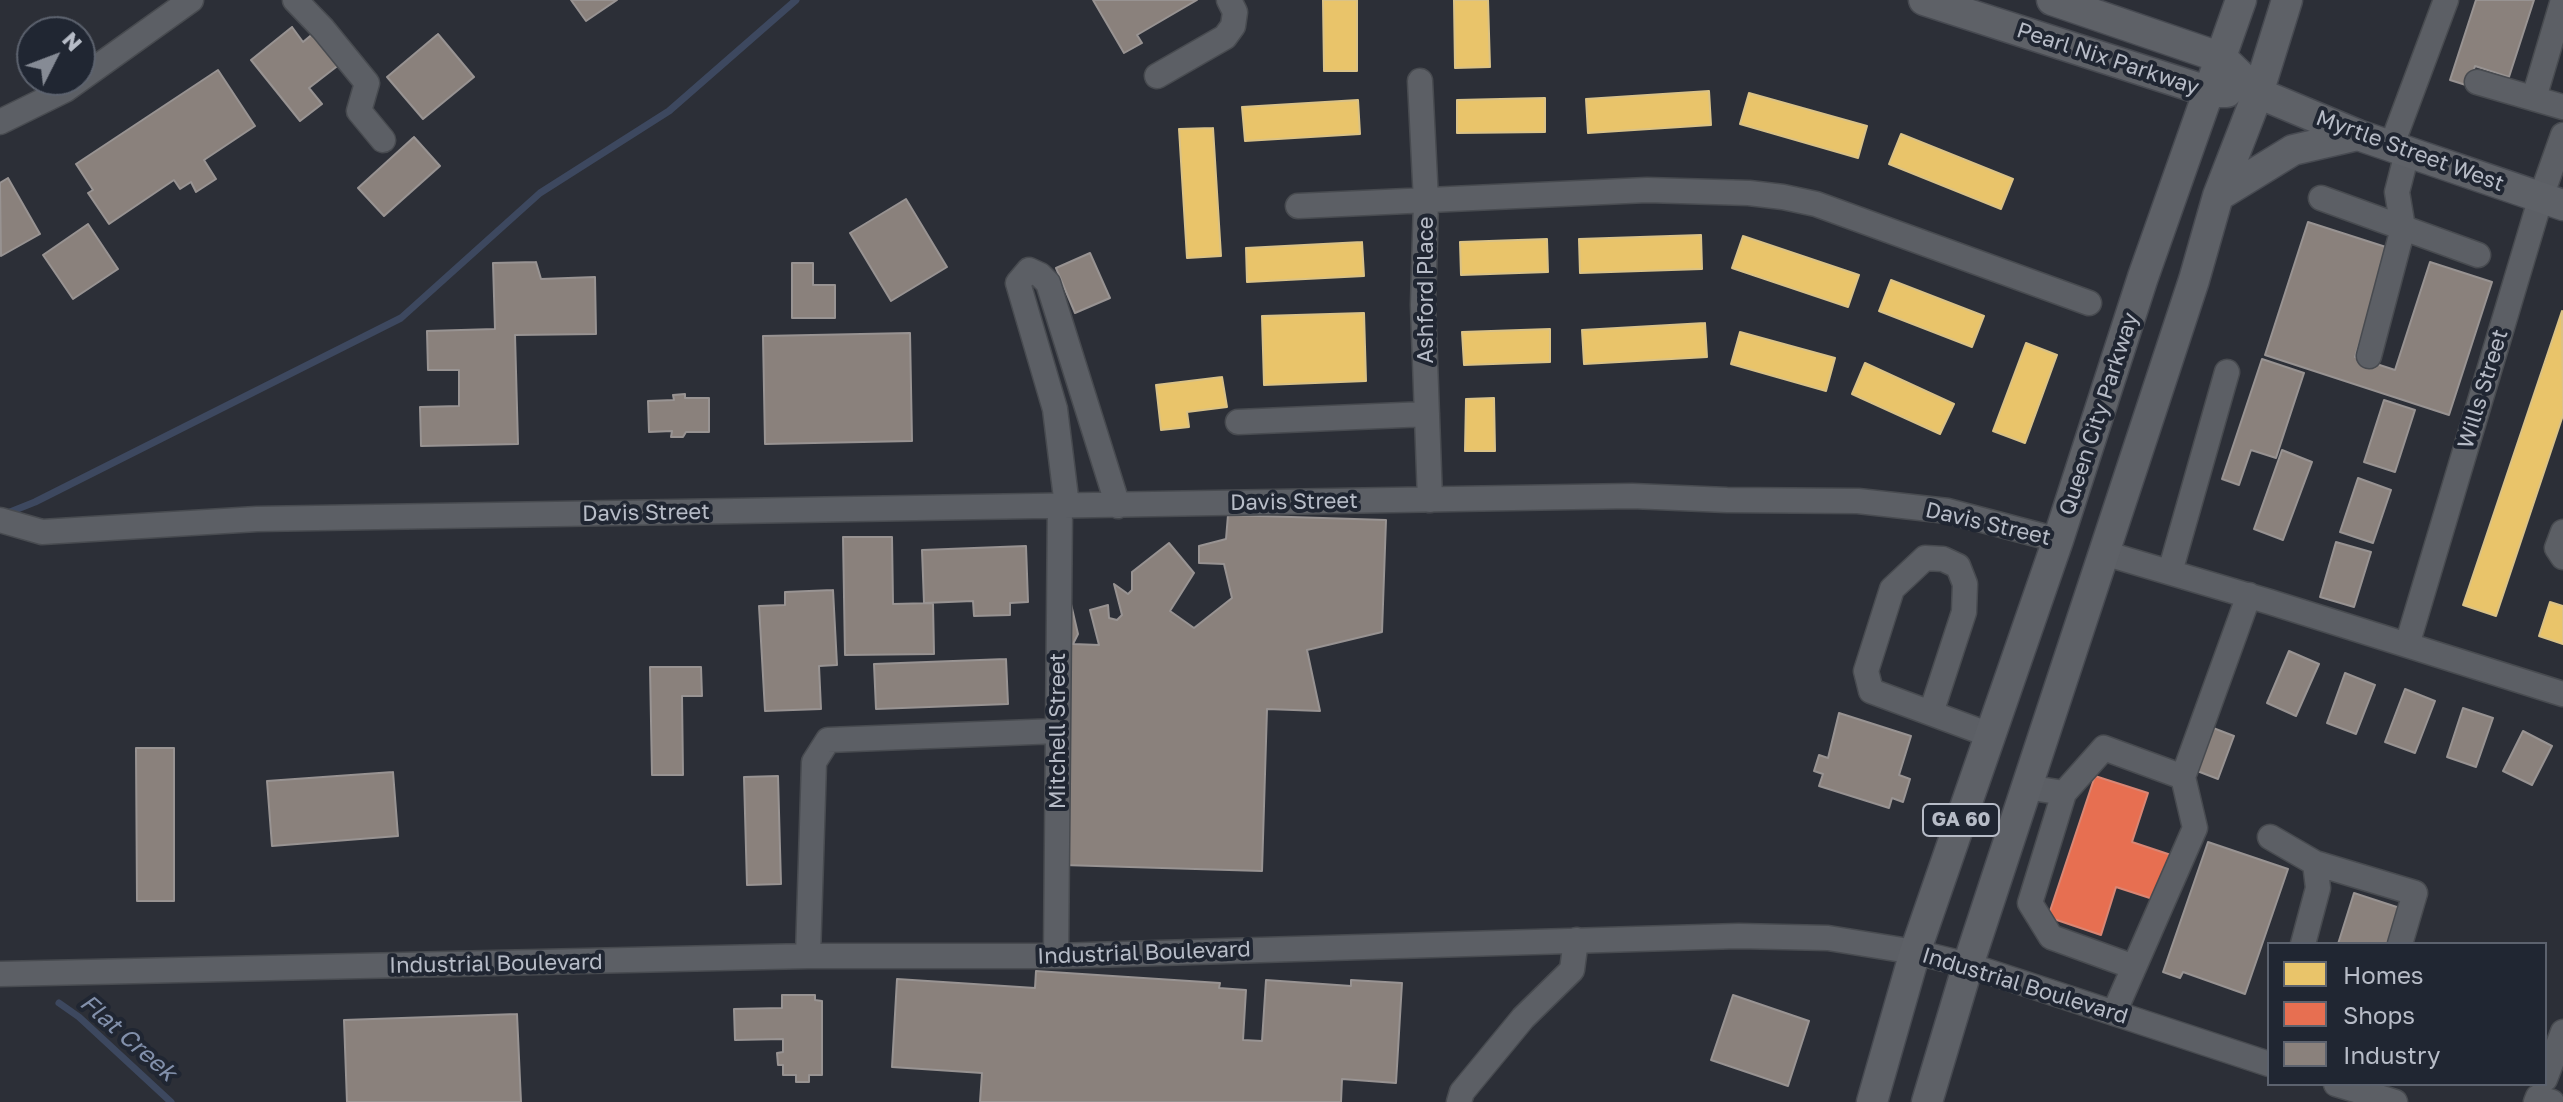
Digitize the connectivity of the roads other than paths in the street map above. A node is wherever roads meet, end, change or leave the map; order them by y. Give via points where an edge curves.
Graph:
1 (191, 0) edge
2 (295, 0) edge
3 (1229, 0) edge
4 (1924, 0) edge
5 (2052, 0) edge
6 (2241, 0) edge
7 (2287, 0) edge
8 (2446, 0) edge
9 (2563, 0) edge
10 (2222, 58) junction
11 (1157, 76) dead end
12 (1420, 81) dead end
13 (2477, 82) dead end
14 (2210, 92) junction
15 (2258, 93) junction
16 (2534, 98) junction
17 (2563, 107) edge
18 (0, 122) edge
19 (2358, 135) junction
20 (2563, 135) edge
21 (383, 140) dead end
22 (2399, 150) junction
23 (2218, 196) junction
24 (2321, 198) dead end
25 (1426, 201) junction
26 (2552, 201) edge
27 (1298, 206) dead end
28 (2403, 228) junction
29 (2478, 255) dead end
30 (2089, 303) dead end
31 (2369, 356) dead end
32 (2227, 372) dead end
33 (1427, 414) junction
34 (1238, 422) dead end
35 (1430, 500) junction
36 (1064, 506) junction
37 (1118, 506) junction
38 (0, 520) edge
39 (2563, 532) edge
40 (2058, 540) junction
41 (2104, 553) junction
42 (2563, 557) edge
43 (2170, 572) junction
44 (2249, 595) junction
45 (2407, 645) junction
46 (2563, 694) edge
47 (1931, 713) junction
48 (1058, 731) junction
49 (1990, 735) junction
50 (2183, 777) junction
51 (2026, 787) junction
52 (2064, 793) junction
53 (2270, 837) dead end
54 (2315, 863) junction
55 (2001, 864) junction
56 (2039, 873) junction
57 (1576, 940) junction
58 (2304, 942) edge
59 (2401, 942) edge
60 (1915, 952) junction
61 (808, 956) junction
62 (1056, 956) junction
63 (1968, 965) junction
64 (2134, 967) junction
65 (0, 974) edge
66 (2114, 1013) junction
67 (2563, 1032) edge
68 (2267, 1063) edge
69 (2547, 1081) edge
70 (2349, 1086) edge
71 (1459, 1102) edge
72 (1872, 1102) edge
73 (1927, 1102) edge
74 (2395, 1102) edge

1 - 18 street via 65,90
2 - 21 street via 367,83 359,111
3 - 11 street via 1235,12 1225,37
4 - 14 main road, Pearl Nix Parkway
5 - 10 main road, Pearl Nix Parkway
6 - 10 main road, Queen City Parkway / GA 60
7 - 15 main road, GA 60
8 - 22 street
9 - 16 street
10 - 14 main road, Queen City Parkway / GA 60
10 - 15 main road, Pearl Nix Parkway
12 - 25 street, Ashford Place
13 - 16 street
14 - 15 main road, Pearl Nix Parkway
14 - 40 main road, Queen City Parkway / GA 60 via 2143,277
15 - 19 main road, Myrtle Street West
15 - 23 main road, GA 60
16 - 17 street
19 - 22 main road, Myrtle Street West
19 - 23 main road via 2293,150
20 - 26 street, Wills Street
22 - 26 main road, Myrtle Street West
22 - 28 street via 2397,192
23 - 41 main road, GA 60
24 - 28 street
25 - 27 street
25 - 30 street via 1647,190 1783,197 1816,204
25 - 33 street, Ashford Place
26 - 45 street, Wills Street
28 - 29 street
28 - 31 street
32 - 43 street
33 - 34 street
33 - 35 street, Ashford Place
35 - 37 street, Davis Street
35 - 40 street, Davis Street via 1632,496 1858,501 1948,511
36 - 37 street, Davis Street
36 - 37 street, Mitchell Street via 1055,409 1018,283 1029,270 1048,283
36 - 38 street, Davis Street via 257,519 42,532
36 - 48 street, Mitchell Street
39 - 42 street via 2557,548
40 - 41 main road, Davis Street
40 - 49 main road, Queen City Parkway / GA 60
41 - 43 street, Davis Street
41 - 51 main road, GA 60
43 - 44 street, Davis Street
44 - 45 street, Davis Street
44 - 50 street
45 - 46 street, Davis Street
47 - 47 street via 1871,691 1866,671 1892,589 1925,558 1958,566 1965,584 1964,612
47 - 49 street
48 - 61 street via 828,740 814,762
48 - 62 street, Mitchell Street
49 - 60 main road, Queen City Parkway / GA 60
50 - 52 street via 2104,748
50 - 64 street via 2195,828
51 - 52 street
51 - 55 main road, GA 60
52 - 56 street
53 - 54 street
54 - 58 street via 2318,888
54 - 59 street via 2415,893
55 - 56 street
55 - 63 main road, GA 60
56 - 64 street via 2030,903 2051,937
57 - 60 street, Industrial Boulevard via 1828,938
57 - 62 street, Industrial Boulevard
57 - 71 street via 1572,970 1523,1018
60 - 63 street, Industrial Boulevard
60 - 72 main road, Queen City Parkway / GA 60
61 - 62 street, Industrial Boulevard
61 - 65 street, Industrial Boulevard
63 - 66 street, Industrial Boulevard
63 - 73 main road, GA 60
64 - 66 street
66 - 68 street, Industrial Boulevard
67 - 69 street
70 - 74 street

